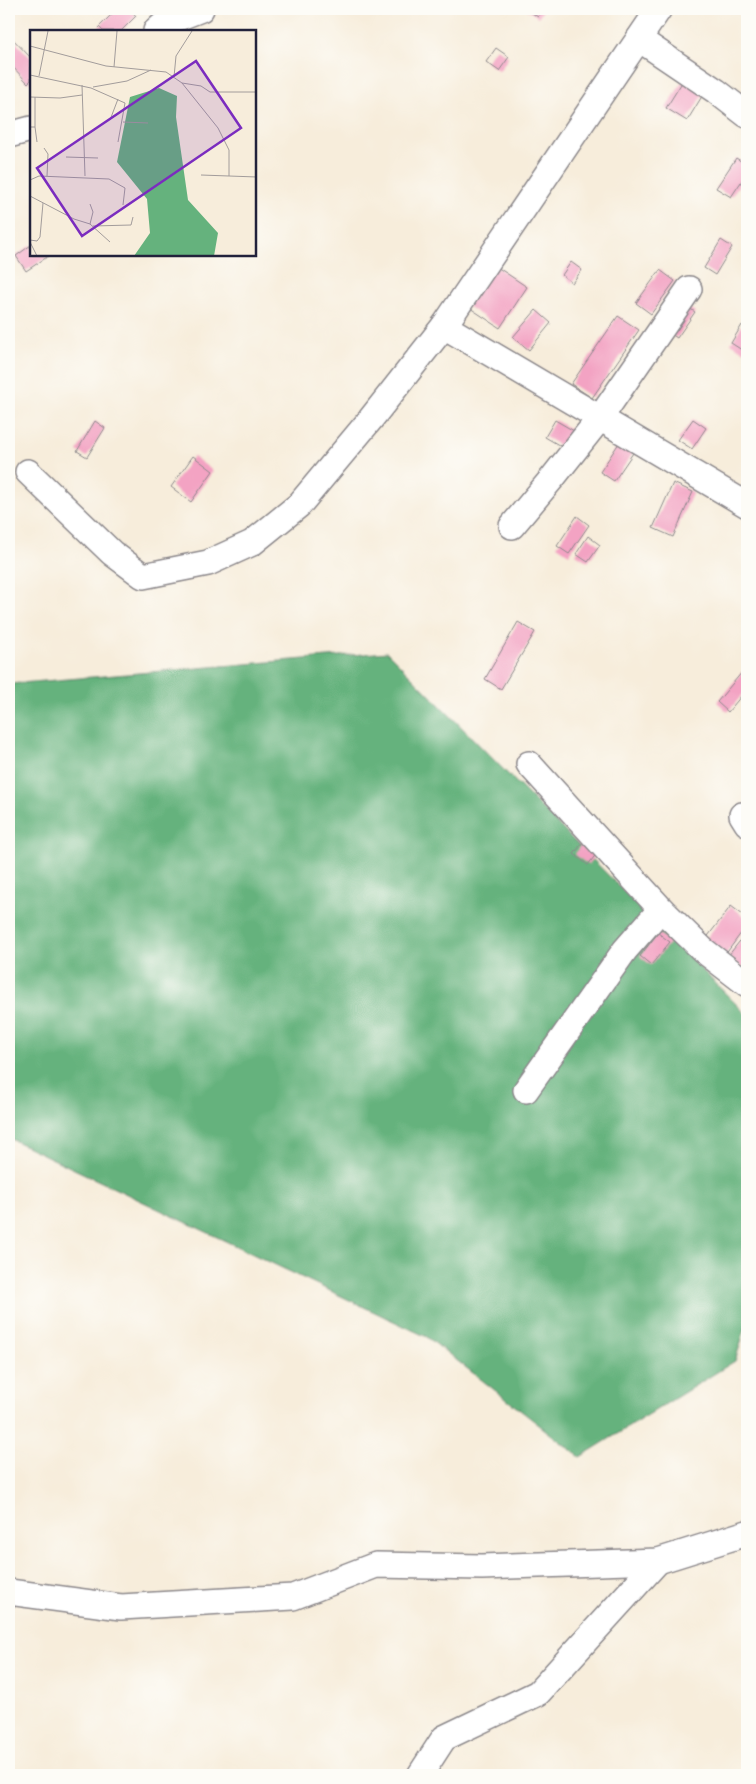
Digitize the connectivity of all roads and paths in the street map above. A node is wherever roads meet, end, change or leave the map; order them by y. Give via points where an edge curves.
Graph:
1 (200, 9) edge
2 (660, 9) edge
3 (157, 30) edge
4 (638, 39) junction
5 (747, 115) edge
6 (689, 289) dead end
7 (444, 326) junction
8 (600, 418) junction
9 (28, 472) dead end
10 (747, 505) edge
11 (512, 526) dead end
12 (529, 764) dead end
13 (661, 909) junction
14 (747, 984) edge
15 (526, 1090) dead end
16 (747, 1533) edge
17 (658, 1561) junction
18 (9, 1592) edge
19 (420, 1775) edge

1 - 3 street
2 - 4 street
4 - 5 street
4 - 7 street
6 - 8 street
7 - 8 street
7 - 9 street via 298,505 252,543 208,563 143,576 112,553
8 - 10 street
8 - 11 street
12 - 13 street
13 - 14 street via 704,950
13 - 15 street via 624,950
16 - 17 street
17 - 18 street via 482,1567 376,1565 293,1597 121,1607
17 - 19 street via 538,1693 444,1738

